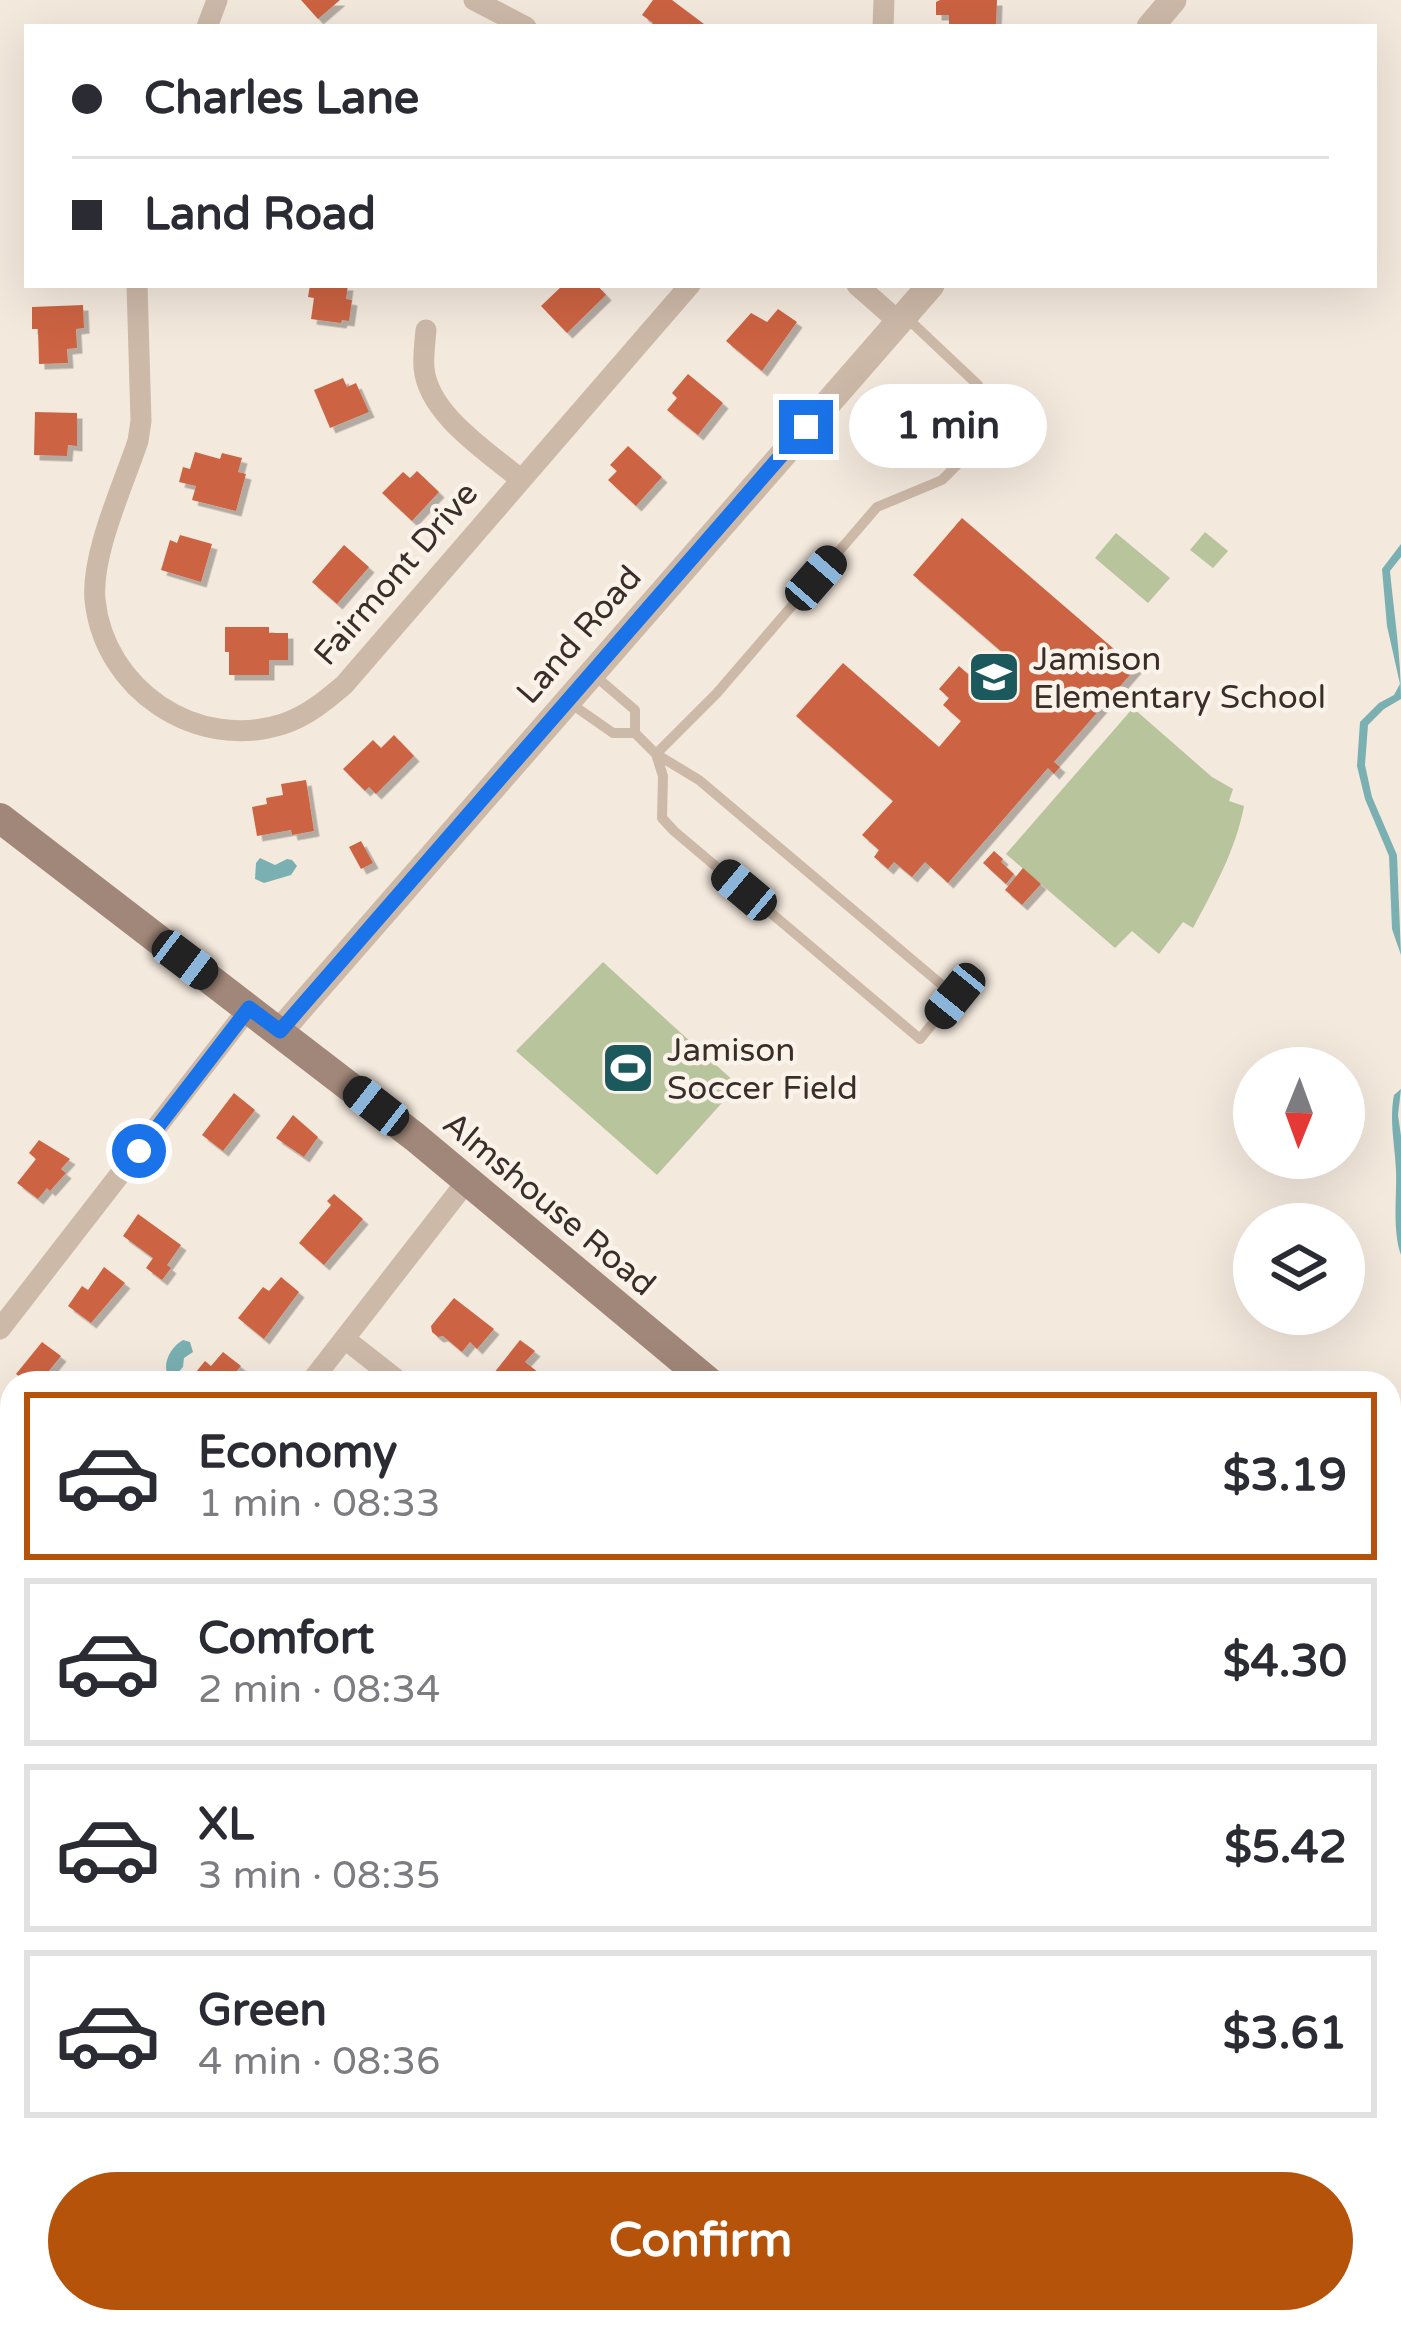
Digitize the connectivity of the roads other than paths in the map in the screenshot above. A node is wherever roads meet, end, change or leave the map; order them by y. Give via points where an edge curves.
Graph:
1 (474, 0) edge
2 (1173, 0) edge
3 (520, 24) edge
4 (1153, 24) edge
5 (137, 288) edge
6 (687, 288) edge
7 (861, 288) edge
8 (928, 288) edge
9 (901, 318) junction
10 (426, 330) dead end
11 (520, 479) junction
12 (592, 673) junction
13 (567, 701) junction
14 (635, 734) junction
15 (656, 754) junction
16 (0, 818) edge
17 (249, 1008) junction
18 (280, 1031) junction
19 (467, 1181) junction
20 (0, 1329) edge
21 (345, 1339) junction
22 (320, 1371) edge
23 (386, 1371) edge
24 (696, 1371) edge

1 - 3 street
2 - 4 street
5 - 11 street, Fairmont Drive via 142,422 99,557 95,598 115,661 176,716 254,730 322,704
6 - 11 street, Fairmont Drive
7 - 9 street
8 - 9 street, Land Road
9 - 12 street, Land Road
9 - 15 lane via 978,385 982,421 960,462 942,480 877,507
10 - 11 street via 424,368 435,402
12 - 13 street, Land Road
12 - 14 lane via 635,710
13 - 14 lane via 613,733
13 - 18 street, Land Road
14 - 15 lane
15 - 15 lane via 662,818 674,831 920,1039 955,996 699,780
16 - 17 main road, Almshouse Road
17 - 18 main road, Almshouse Road
17 - 20 street
18 - 19 main road, Almshouse Road
19 - 21 street
19 - 24 main road, Almshouse Road
21 - 22 street
21 - 23 street

